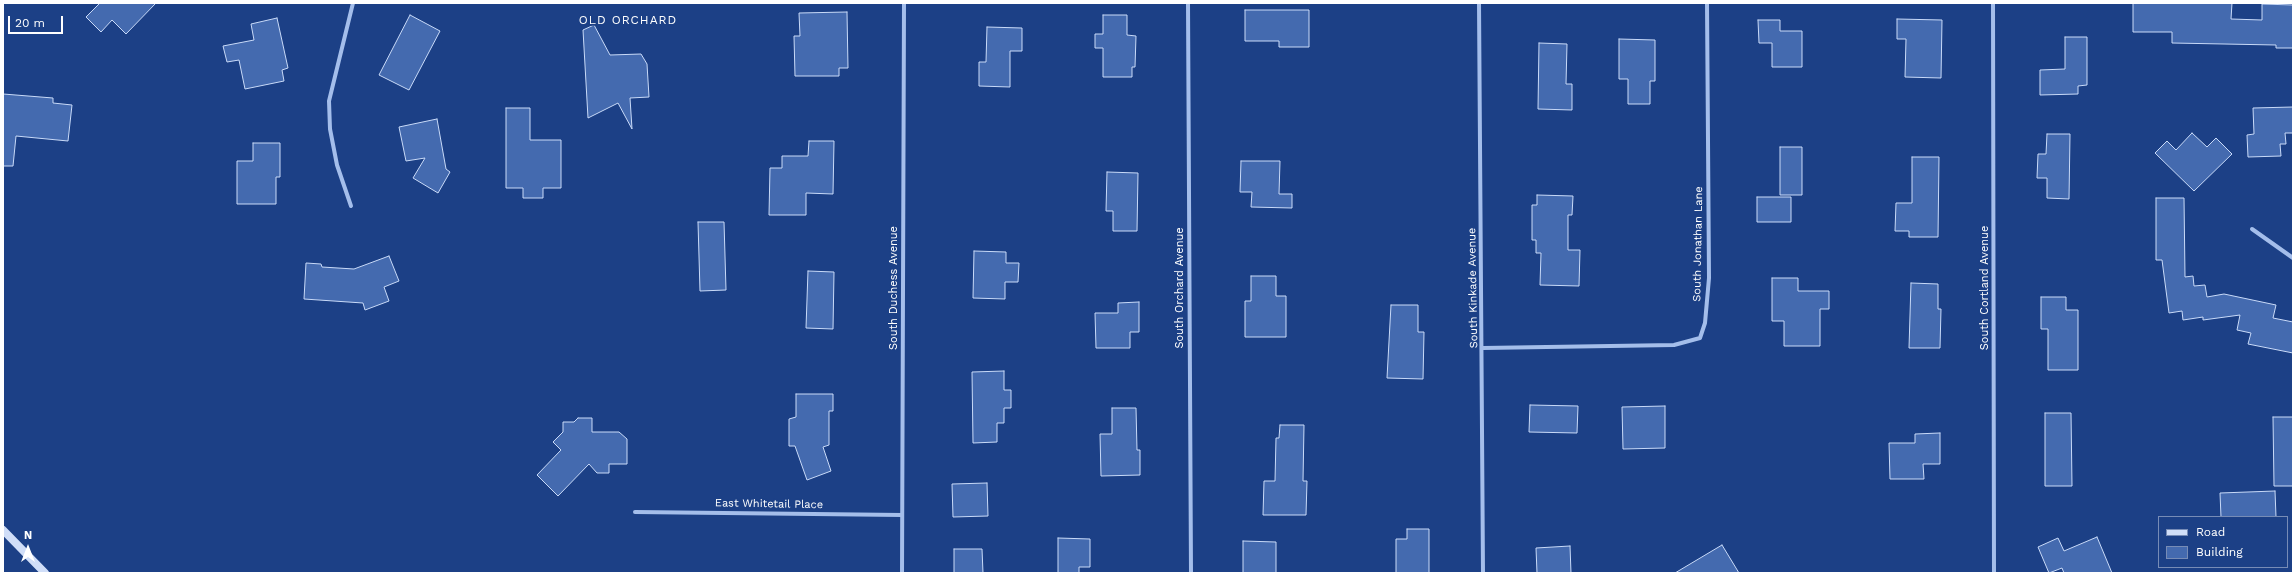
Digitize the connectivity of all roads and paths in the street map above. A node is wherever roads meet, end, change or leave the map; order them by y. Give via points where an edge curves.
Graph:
1 (353, 3) edge
2 (904, 3) edge
3 (1188, 3) edge
4 (1479, 3) edge
5 (1707, 3) edge
6 (1993, 3) edge
7 (351, 206) dead end
8 (2252, 229) dead end
9 (2293, 258) edge
10 (1483, 348) junction
11 (635, 512) dead end
12 (902, 515) junction
13 (3, 530) edge
14 (45, 573) edge
15 (902, 573) edge
16 (1191, 573) edge
17 (1484, 573) edge
18 (1994, 573) edge

1 - 7 street via 329,101 330,129 337,165
2 - 12 street, South Duchess Avenue
3 - 16 street, South Orchard Avenue
4 - 10 street, South Kinkade Avenue
5 - 10 street, South Jonathan Lane via 1709,278 1705,324 1700,338 1674,346
6 - 18 street, South Cortland Avenue
8 - 9 street
10 - 17 street, South Kinkade Avenue
11 - 12 street, East Whitetail Place
12 - 15 street, South Duchess Avenue
13 - 14 main road

